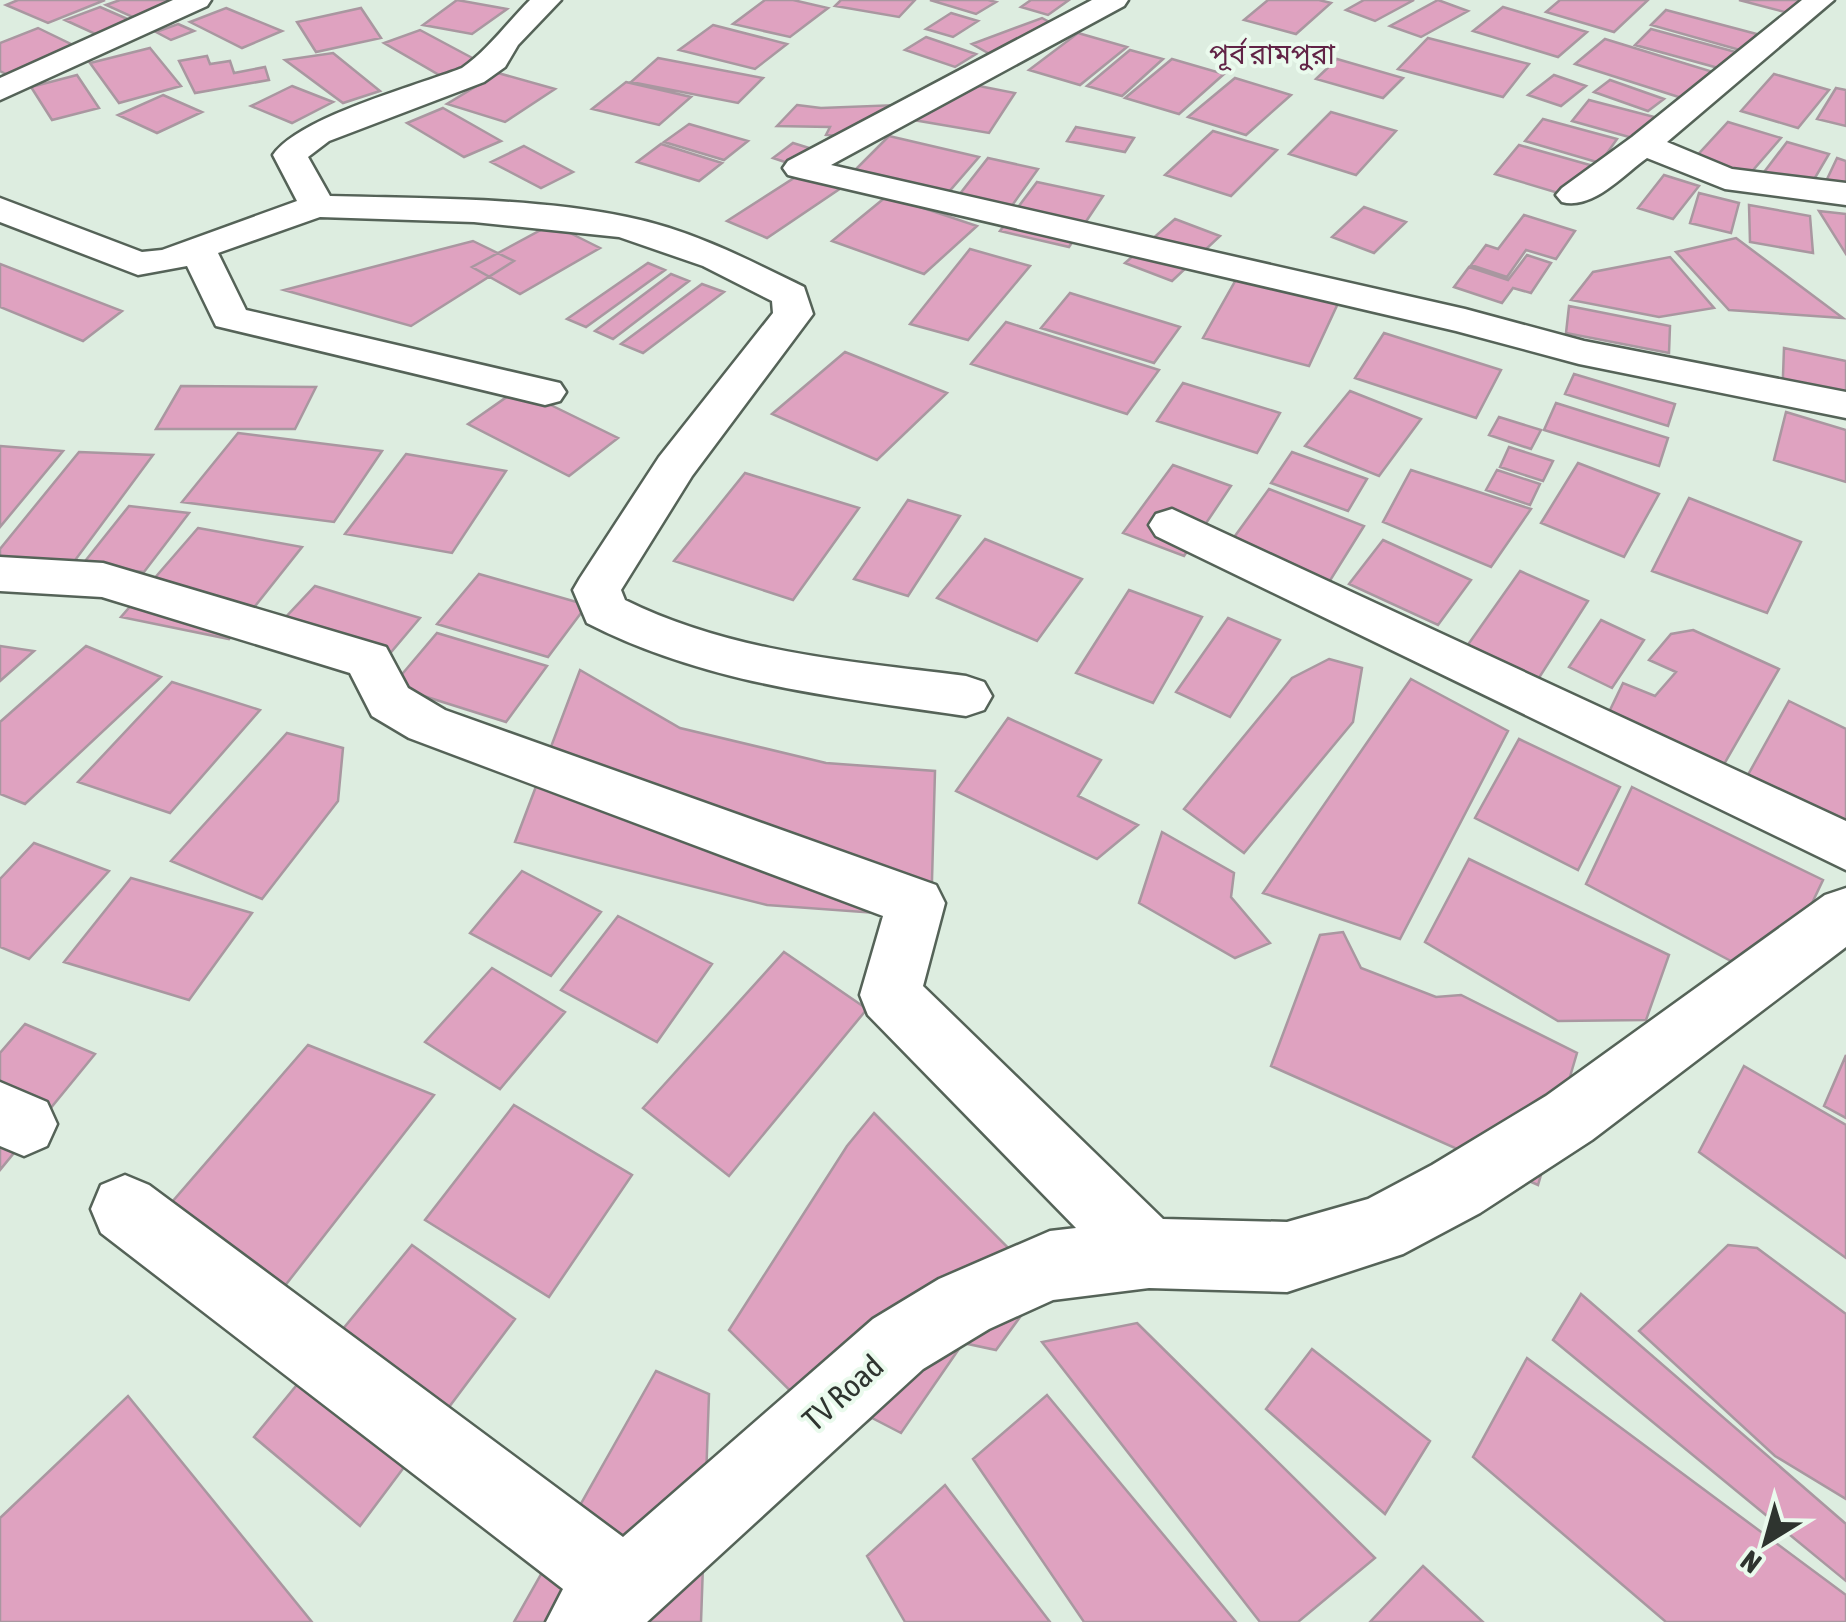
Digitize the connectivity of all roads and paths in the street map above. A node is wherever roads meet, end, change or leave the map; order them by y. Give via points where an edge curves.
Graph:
1 (197, 0) edge
2 (547, 0) edge
3 (1114, 0) edge
4 (1820, 0) edge
5 (0, 90) edge
6 (1644, 144) junction
7 (1846, 194) edge
8 (1574, 195) dead end
9 (318, 206) junction
10 (0, 209) edge
11 (197, 247) junction
12 (545, 392) dead end
13 (1846, 404) edge
14 (1172, 525) dead end
15 (0, 574) edge
16 (966, 696) dead end
17 (1846, 847) edge
18 (1846, 913) edge
19 (125, 1209) dead end
20 (1149, 1253) junction
21 (606, 1604) edge

1 - 5 street
2 - 9 street via 473,75 317,134 290,155
3 - 13 street via 800,168 1579,352
4 - 6 street
6 - 7 street via 1725,179
6 - 8 street
9 - 11 street
9 - 16 street via 474,211 624,227 716,258 790,296 793,314 675,467 596,590 604,611 739,663
10 - 11 street via 138,264
11 - 12 street via 230,318
14 - 17 street
15 - 20 street via 103,580 368,660 390,702 427,724 916,903 890,995
18 - 20 street, TV Road via 1569,1118 1378,1230 1287,1257
19 - 21 street
20 - 21 street, TV Road via 1050,1266 964,1304 898,1344

